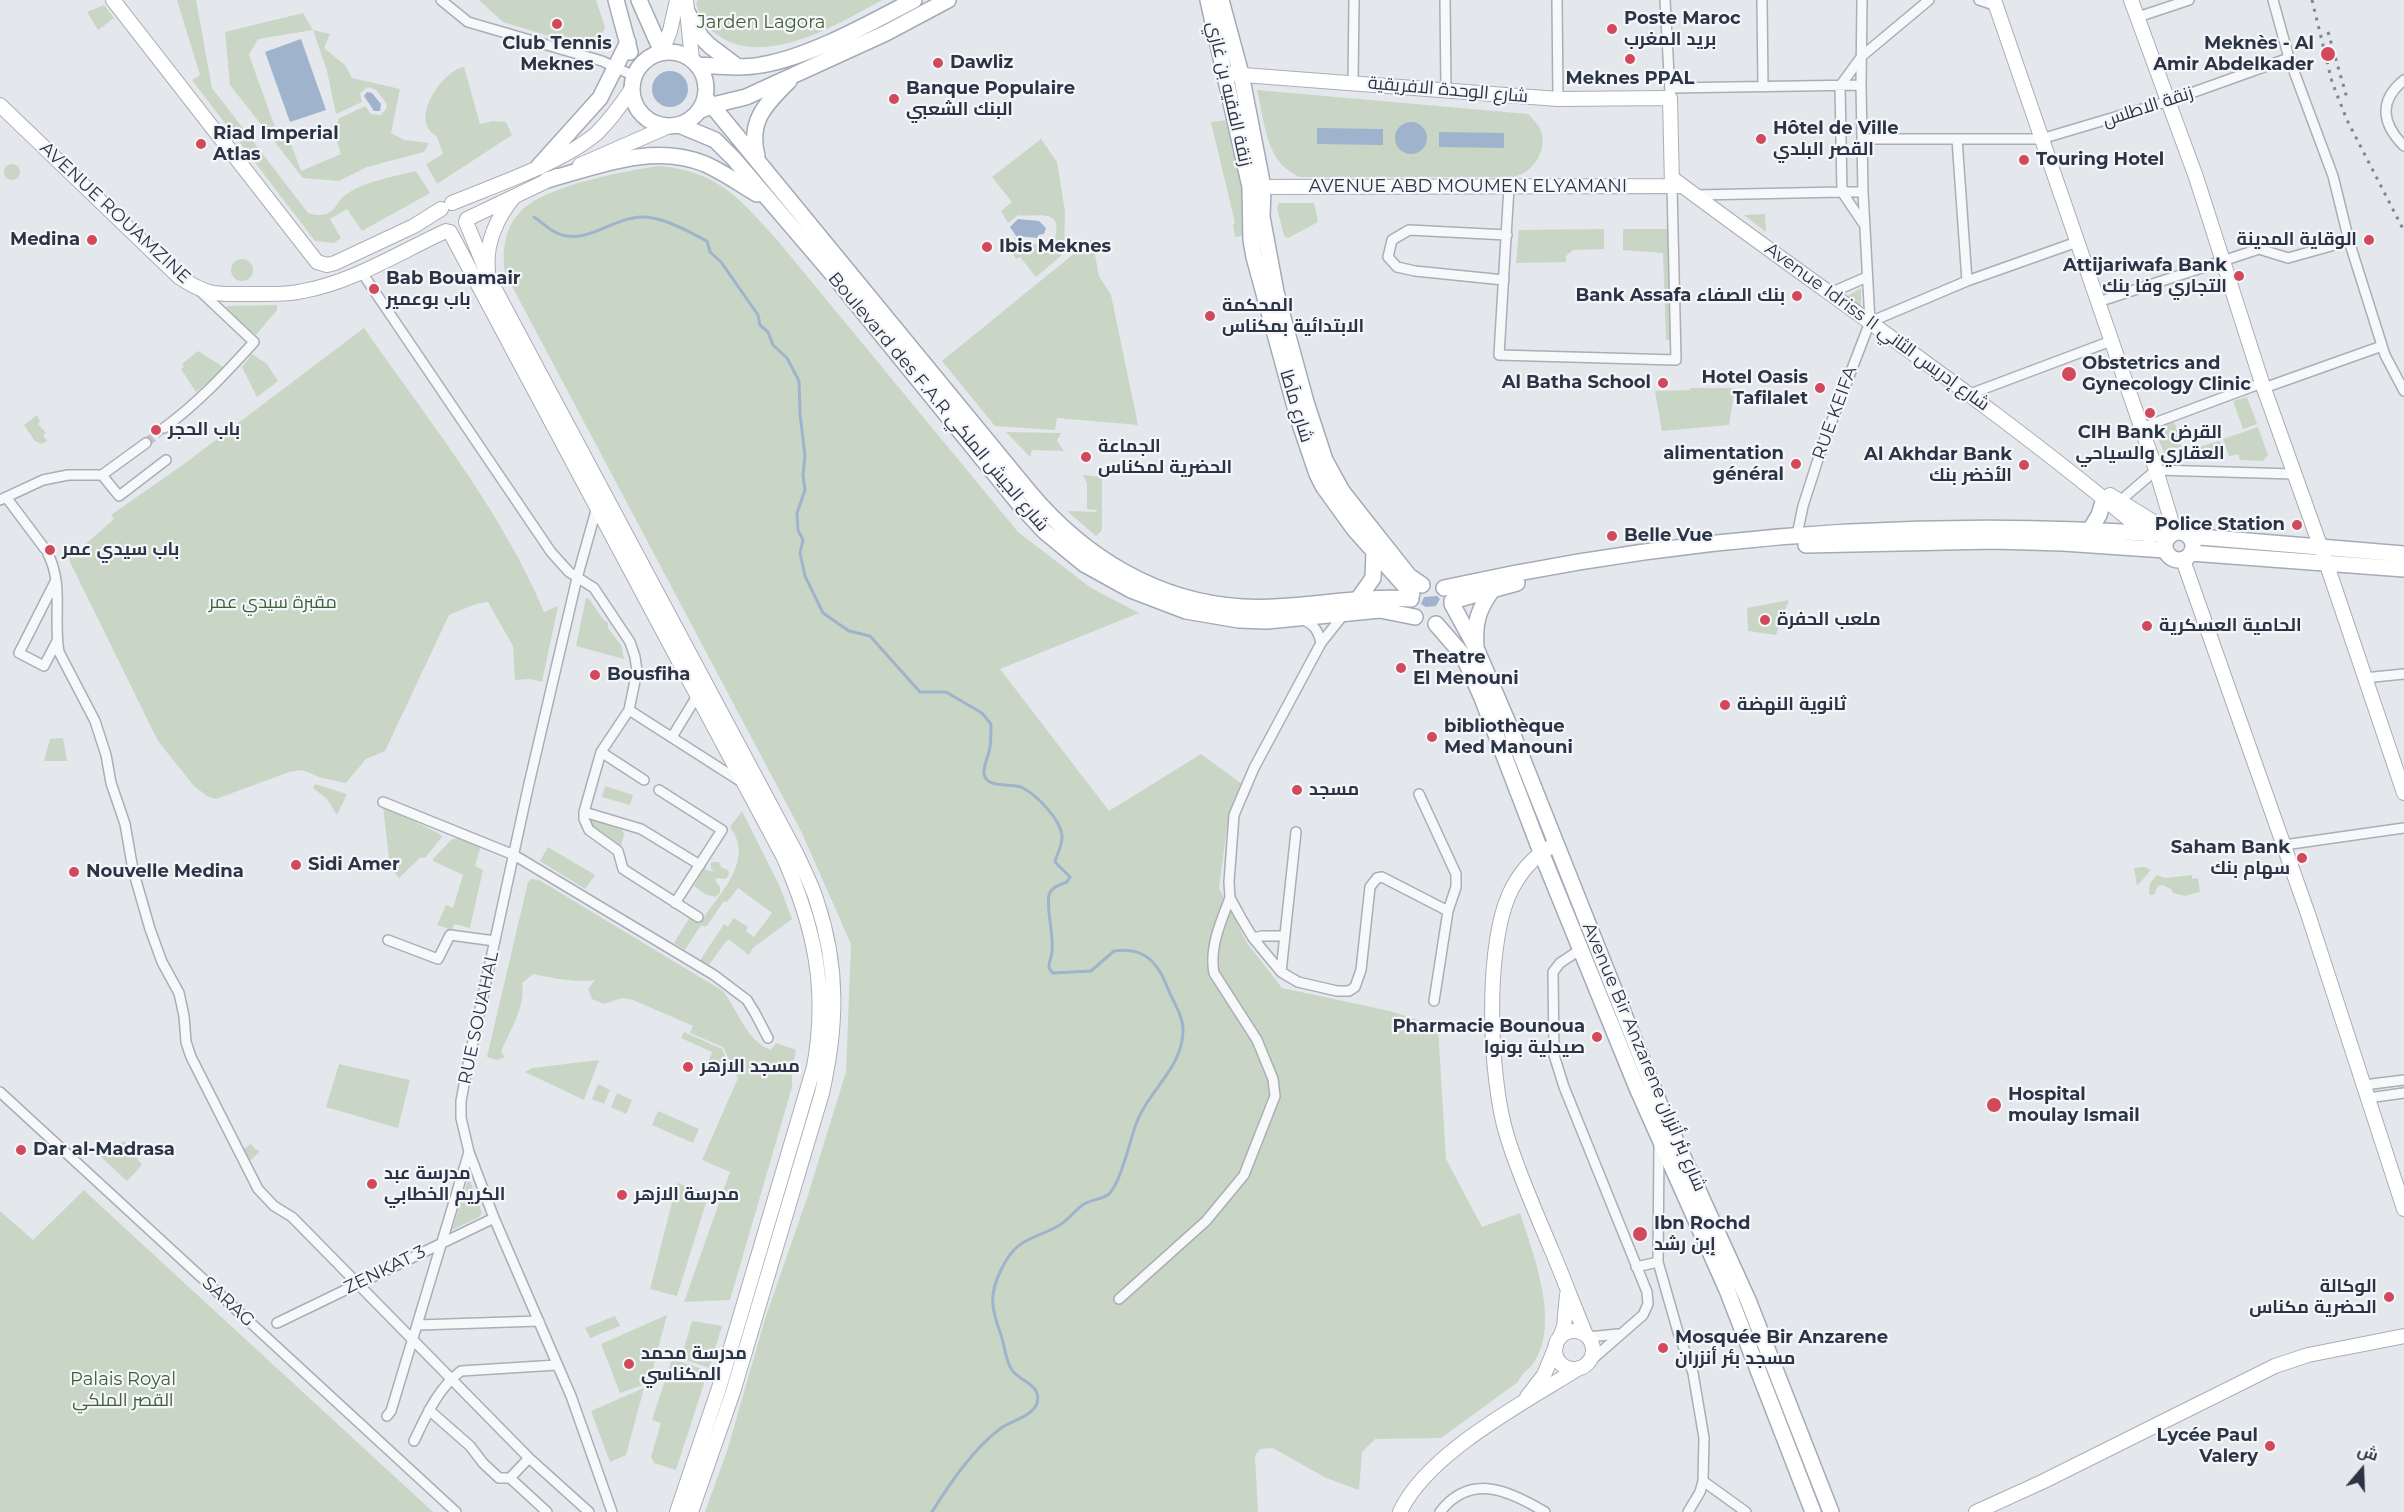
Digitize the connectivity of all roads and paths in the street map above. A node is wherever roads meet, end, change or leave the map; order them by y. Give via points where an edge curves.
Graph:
1 (112, 0) edge
2 (441, 0) edge
3 (616, 0) edge
4 (639, 0) edge
5 (677, 0) edge
6 (914, 0) edge
7 (948, 0) edge
8 (1208, 0) edge
9 (1221, 0) edge
10 (1354, 0) edge
11 (1445, 0) edge
12 (1557, 0) edge
13 (1665, 0) edge
14 (1762, 0) edge
15 (1862, 0) edge
16 (1929, 0) edge
17 (1979, 0) edge
18 (2131, 0) edge
19 (2189, 0) edge
20 (2273, 0) edge
21 (1996, 3) edge
22 (686, 6) edge
23 (2138, 17) junction
24 (628, 42) junction
25 (662, 52) junction
26 (1862, 56) junction
27 (2289, 58) junction
28 (694, 62) junction
29 (616, 67) junction
30 (738, 67) junction
31 (797, 73) junction
32 (1233, 74) junction
33 (634, 79) junction
34 (2404, 80) edge
35 (1353, 83) junction
36 (1861, 85) junction
37 (1840, 86) junction
38 (1763, 87) junction
39 (1446, 89) junction
40 (1670, 93) junction
41 (1558, 99) junction
42 (2169, 101) junction
43 (706, 104) junction
44 (0, 105) edge
45 (673, 126) junction
46 (1862, 139) junction
47 (1957, 139) junction
48 (2041, 139) junction
49 (2404, 146) edge
50 (759, 162) junction
51 (538, 167) junction
52 (548, 180) junction
53 (1676, 184) junction
54 (1256, 187) junction
55 (1509, 187) junction
56 (1842, 192) junction
57 (1863, 192) junction
58 (515, 195) junction
59 (1695, 195) junction
60 (770, 202) junction
61 (446, 206) junction
62 (466, 220) junction
63 (1863, 223) junction
64 (448, 231) junction
65 (1507, 235) junction
66 (2349, 241) junction
67 (2077, 242) junction
68 (2223, 260) junction
69 (320, 264) junction
70 (361, 271) junction
71 (1867, 277) junction
72 (490, 280) junction
73 (1504, 280) junction
74 (1967, 281) junction
75 (315, 289) junction
76 (200, 291) junction
77 (1830, 293) junction
78 (2098, 302) junction
79 (1870, 322) junction
80 (2111, 341) junction
81 (2382, 346) junction
82 (2263, 386) junction
83 (2404, 391) edge
84 (1970, 394) junction
85 (165, 428) tunnel mouth
86 (2141, 428) junction
87 (146, 443) tunnel mouth
88 (166, 460) dead end
89 (2156, 470) junction
90 (2294, 474) junction
91 (102, 476) junction
92 (2080, 478) junction
93 (3, 498) edge
94 (2104, 499) junction
95 (2120, 501) junction
96 (597, 507) junction
97 (2090, 530) junction
98 (2145, 533) junction
99 (2177, 534) junction
100 (1797, 535) junction
101 (2321, 548) junction
102 (2165, 550) junction
103 (1374, 551) junction
104 (2404, 554) edge
105 (2187, 557) junction
106 (2327, 565) junction
107 (2404, 569) edge
108 (57, 578) junction
109 (577, 578) junction
110 (1493, 589) junction
111 (1415, 592) junction
112 (1449, 597) junction
113 (1358, 599) junction
114 (1346, 612) junction
115 (1415, 617) junction
116 (1298, 618) junction
117 (1436, 624) junction
118 (57, 641) junction
119 (1321, 643) junction
120 (1476, 648) junction
121 (2404, 674) edge
122 (2364, 678) junction
123 (698, 696) junction
124 (629, 710) junction
125 (672, 737) junction
126 (601, 752) junction
127 (644, 780) dead end
128 (744, 784) junction
129 (659, 789) dead end
130 (2404, 793) edge
131 (1419, 794) dead end
132 (383, 802) dead end
133 (584, 812) junction
134 (2404, 828) edge
135 (1296, 832) dead end
136 (1556, 844) junction
137 (2284, 845) junction
138 (1541, 852) junction
139 (514, 855) junction
140 (700, 865) junction
141 (1230, 898) junction
142 (675, 903) junction
143 (1448, 911) junction
144 (698, 917) dead end
145 (1284, 936) junction
146 (1253, 938) junction
147 (388, 940) dead end
148 (495, 941) junction
149 (1581, 949) junction
150 (1281, 972) junction
151 (1434, 1001) dead end
152 (768, 1038) dead end
153 (2404, 1080) edge
154 (0, 1092) edge
155 (2366, 1092) junction
156 (2404, 1093) edge
157 (1659, 1140) junction
158 (469, 1152) junction
159 (2404, 1209) edge
160 (494, 1218) junction
161 (442, 1243) junction
162 (1658, 1262) junction
163 (1636, 1267) junction
164 (358, 1283) junction
165 (1567, 1293) junction
166 (1119, 1299) dead end
167 (539, 1321) junction
168 (276, 1323) dead end
169 (418, 1324) junction
170 (1621, 1334) junction
171 (1587, 1336) junction
172 (2404, 1336) edge
173 (413, 1340) junction
174 (1557, 1342) junction
175 (557, 1365) junction
176 (1584, 1365) junction
177 (451, 1379) junction
178 (1522, 1403) junction
179 (429, 1410) junction
180 (387, 1416) dead end
181 (414, 1441) dead end
182 (529, 1458) junction
183 (510, 1478) junction
184 (1703, 1481) junction
185 (456, 1512) edge
186 (547, 1512) edge
187 (589, 1512) edge
188 (612, 1512) edge
189 (676, 1512) edge
190 (691, 1512) edge
191 (1400, 1512) edge
192 (1440, 1512) edge
193 (1545, 1512) edge
194 (1688, 1512) edge
195 (1746, 1512) edge
196 (1813, 1512) edge
197 (1831, 1512) edge
198 (1976, 1512) edge

1 - 69 main road
2 - 29 street via 468,22
3 - 24 main road
4 - 25 main road
5 - 25 main road
6 - 30 main road via 816,47 761,65
7 - 31 main road
8 - 32 main road, زنقة الفقيه بن غازي
9 - 32 main road
10 - 35 street
11 - 39 street
12 - 41 street
13 - 40 street
14 - 38 street
15 - 26 street
16 - 26 street
17 - 21 street
18 - 23 main road
19 - 23 street
20 - 27 street
21 - 48 main road
22 - 28 main road
22 - 30 main road via 701,37
23 - 42 main road
24 - 29 main road
24 - 33 main road
25 - 28 main road via 674,52
25 - 33 main road via 644,62
26 - 36 street
26 - 37 street
27 - 42 street, زنقة الاطلس
27 - 66 street via 2329,166
28 - 30 main road
28 - 43 main road via 703,75
29 - 33 street
29 - 51 main road via 600,98
31 - 43 main road via 746,97
31 - 50 main road via 772,97 755,126 753,141
32 - 35 main road, شارع الوحدة الافريقية
32 - 54 main road, زنقة الفقيه بن غازي
33 - 45 main road via 638,111 656,124
33 - 51 main road via 596,134
34 - 49 street via 2394,90 2386,108 2388,127
35 - 39 main road, شارع الوحدة الافريقية
36 - 37 street
36 - 46 street
37 - 38 street
37 - 56 street
38 - 40 street
39 - 41 main road, شارع الوحدة الافريقية
40 - 41 main road, شارع الوحدة الافريقية
40 - 53 main road
42 - 48 street, زنقة الاطلس
42 - 68 main road
43 - 45 main road via 687,122
43 - 50 main road, Boulevard des F.A.R شارع الجيش الملكي
44 - 76 main road, AVENUE ROUAMZINE via 179,277
45 - 52 main road
45 - 60 main road, Boulevard des F.A.R شارع الجيش الملكي via 715,140
46 - 47 street, زنقة الاطلس
46 - 57 street
47 - 48 street, زنقة الاطلس
47 - 74 street
48 - 67 main road
50 - 113 main road, Boulevard des F.A.R شارع الجيش الملكي via 1036,500 1092,553 1155,587 1182,597 1226,605 1276,606
51 - 61 main road
52 - 58 main road
52 - 60 main road via 637,156 674,156 704,164
53 - 55 main road, AVENUE ABD MOUMEN ELYAMANI
53 - 59 main road, Avenue Idriss II شارع إدريس الثاني
53 - 73 street via 1676,360 1499,355
54 - 55 main road, AVENUE ABD MOUMEN ELYAMANI
54 - 103 main road, شارع مآطا via 1251,240 1254,257 1298,418 1323,486
54 - 111 main road via 1276,292 1325,460 1342,491 1409,576
55 - 65 street
56 - 57 street
56 - 59 street
56 - 63 street
57 - 63 street
58 - 62 main road
58 - 72 main road via 492,235
59 - 77 main road, Avenue Idriss II شارع إدريس الثاني
60 - 116 main road, Boulevard des F.A.R شارع الجيش الملكي via 1020,505 1064,549 1131,590 1186,611 1239,620
61 - 62 main road via 465,209
61 - 64 main road via 438,221
61 - 69 main road via 355,254 333,264
62 - 64 main road via 461,229
62 - 72 main road
63 - 71 street
64 - 70 main road, AVENUE ROUAMZINE
64 - 96 main road
65 - 73 street
65 - 73 street via 1409,230 1392,240 1388,256 1397,267 1415,271
66 - 68 street via 2288,258 2259,249
66 - 81 street
67 - 74 street
67 - 78 main road
68 - 78 street
68 - 82 main road
69 - 75 main road
70 - 75 main road, AVENUE ROUAMZINE
70 - 109 street via 551,552
71 - 77 street
71 - 79 street
72 - 190 main road via 795,851 817,901 830,954 834,1022 822,1093 733,1392
74 - 79 street
75 - 76 main road, AVENUE ROUAMZINE via 279,293
76 - 85 street via 254,342
77 - 79 main road, Avenue Idriss II شارع إدريس الثاني
78 - 80 main road
79 - 84 main road, Avenue Idriss II شارع إدريس الثاني
79 - 100 street, RUE KEIFA via 1803,506
80 - 84 street
80 - 86 main road
81 - 82 street
81 - 83 street
82 - 86 street
82 - 90 main road
84 - 92 main road, Avenue Idriss II شارع إدريس الثاني
86 - 89 main road
87 - 91 street
88 - 91 street via 119,496
89 - 90 street
89 - 95 street
89 - 99 main road
90 - 101 main road
91 - 93 street via 68,475 43,480
92 - 94 main road, Avenue Idriss II شارع إدريس الثاني
92 - 95 main road, Avenue Idriss II شارع إدريس الثاني
93 - 108 street via 46,552
94 - 97 main road
94 - 98 main road, Avenue Idriss II شارع إدريس الثاني
95 - 99 main road, Avenue Idriss II شارع إدريس الثاني
96 - 109 street, RUE SOUAHAL
96 - 123 main road
97 - 98 main road
97 - 100 main road via 1961,527
98 - 99 main road
98 - 102 main road, Avenue Idriss II شارع إدريس الثاني
99 - 101 main road
99 - 102 main road via 2165,542
99 - 105 main road via 2193,546
100 - 112 main road via 1662,548
101 - 104 main road
101 - 106 main road
102 - 105 main road via 2170,558
102 - 110 main road via 1994,541 1763,547 1576,571
103 - 111 main road, شارع مآطا
103 - 113 main road via 1373,578
105 - 106 main road
105 - 137 main road
106 - 107 main road
106 - 122 main road
108 - 118 street
108 - 118 street via 19,653 45,666
109 - 124 street via 594,588 630,642 637,671
109 - 139 street, RUE SOUAHAL
110 - 112 main road
110 - 120 main road via 1476,619
111 - 112 main road via 1434,583
111 - 113 main road, Boulevard des F.A.R شارع الجيش الملكي
111 - 115 main road via 1410,605
112 - 117 main road via 1448,616
112 - 120 main road, Avenue Bir Anzarene شارع بئر أنزران
114 - 115 main road, Boulevard des F.A.R شارع الجيش الملكي via 1384,610
114 - 116 main road, Boulevard des F.A.R شارع الجيش الملكي
114 - 119 street
115 - 117 main road
116 - 119 street via 1316,628
117 - 138 main road, Avenue Bir Anzarene شارع بئر أنزران via 1463,655
118 - 164 street via 95,721 106,755 150,929 179,993 191,1057 258,1189
119 - 141 street via 1254,768 1234,815
120 - 136 main road, Avenue Bir Anzarene شارع بئر أنزران
121 - 122 street
122 - 130 main road
123 - 125 street
123 - 128 main road
124 - 125 street
124 - 126 street
125 - 128 street
126 - 127 street
126 - 133 street
128 - 189 main road via 784,858 807,916 819,975 820,1022 809,1088 719,1388
129 - 140 street via 722,830
131 - 143 street via 1456,874
132 - 139 street
133 - 140 street via 641,829
133 - 142 street via 589,830 618,851 623,869
134 - 137 street
135 - 145 street
136 - 138 main road
136 - 197 main road, Avenue Bir Anzarene شارع بئر أنزران via 1664,1115 1748,1299
137 - 155 main road
138 - 149 main road, Avenue Bir Anzarene شارع بئر أنزران
138 - 165 main road via 1513,885 1504,908 1494,968 1494,1041 1506,1135
139 - 148 street, RUE SOUAHAL
139 - 152 street via 732,987 747,1000
140 - 142 street
141 - 146 street
141 - 166 street via 1211,961 1214,973 1257,1040 1274,1079 1275,1096 1244,1175 1206,1221
142 - 144 street
143 - 150 street via 1382,877 1377,878 1370,887 1361,970 1355,987 1337,991 1298,982
143 - 151 street
145 - 146 street
145 - 150 street
146 - 150 street
147 - 148 street via 438,960 450,935
148 - 158 street, RUE SOUAHAL via 461,1101
149 - 157 main road, Avenue Bir Anzarene شارع بئر أنزران
149 - 163 street via 1554,972 1554,1055
153 - 155 street
154 - 185 street, SARAG
155 - 156 street
155 - 159 main road
157 - 162 street
157 - 196 main road, Avenue Bir Anzarene شارع بئر أنزران via 1726,1290
158 - 160 street, RUE SOUAHAL
158 - 161 street
160 - 161 street, ZENKAT 3
160 - 167 street, RUE SOUAHAL
161 - 164 street, ZENKAT 3
161 - 169 street
162 - 163 street
162 - 184 street via 1693,1373 1705,1453
163 - 170 street via 1648,1304 1643,1315
164 - 168 street, ZENKAT 3
164 - 173 street
165 - 171 main road
165 - 174 main road via 1564,1327
167 - 169 street
167 - 175 street, RUE SOUAHAL
169 - 173 street
170 - 171 street
170 - 176 street
171 - 174 main road via 1568,1332
171 - 176 main road via 1593,1353
172 - 198 main road via 2308,1355 2275,1366
173 - 177 street
173 - 180 street
174 - 176 main road via 1556,1356 1563,1365
174 - 178 main road via 1544,1375
175 - 177 street via 461,1371
175 - 188 street, RUE SOUAHAL
176 - 178 main road
177 - 179 street
177 - 182 street
178 - 191 main road via 1445,1457 1415,1487
179 - 181 street
179 - 183 street via 499,1478
182 - 183 street
182 - 187 street
183 - 186 street
184 - 194 street
184 - 195 street
192 - 193 street via 1459,1495 1477,1489 1512,1494

